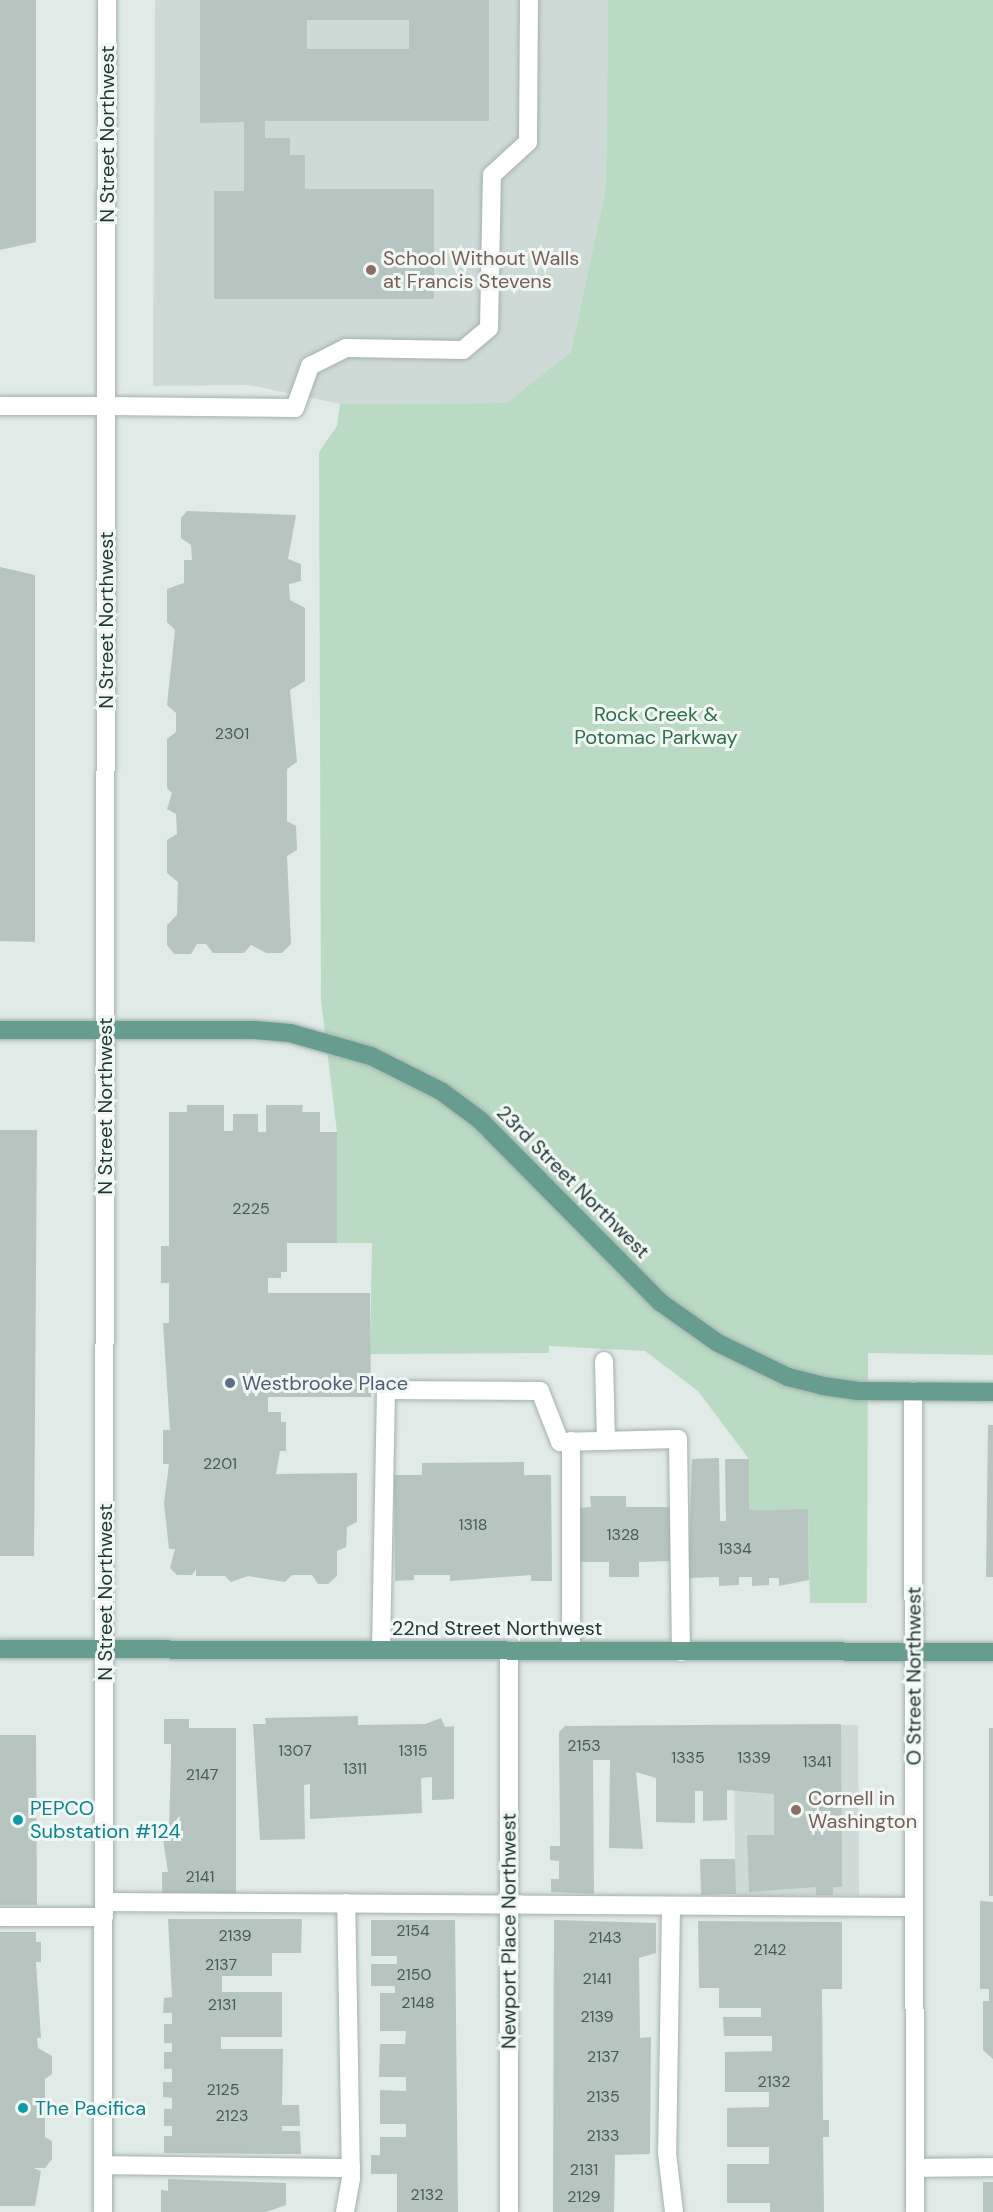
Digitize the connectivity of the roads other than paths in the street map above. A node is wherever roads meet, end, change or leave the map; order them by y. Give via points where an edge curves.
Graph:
1 (107, 0) edge
2 (529, 0) edge
3 (0, 406) edge
4 (107, 406) junction
5 (0, 1030) edge
6 (106, 1030) junction
7 (604, 1361) dead end
8 (913, 1391) junction
9 (993, 1392) edge
10 (571, 1441) junction
11 (606, 1441) junction
12 (0, 1649) edge
13 (105, 1650) junction
14 (381, 1650) junction
15 (571, 1650) junction
16 (509, 1651) junction
17 (681, 1652) junction
18 (993, 1652) edge
19 (914, 1653) junction
20 (346, 1903) junction
21 (509, 1903) junction
22 (914, 1907) junction
23 (671, 1908) junction
24 (104, 1909) junction
25 (0, 1917) edge
26 (103, 2165) junction
27 (993, 2167) edge
28 (351, 2168) junction
29 (915, 2168) junction
30 (103, 2212) edge
31 (345, 2212) edge
32 (509, 2212) edge
33 (674, 2212) edge
34 (915, 2212) edge

1 - 4 street, N Street Northwest
2 - 4 street via 528,141 492,175 489,328 463,350 346,348 310,366 295,408
3 - 4 street
4 - 6 street, N Street Northwest
5 - 6 main road, 23rd Street Northwest
6 - 8 main road, 23rd Street Northwest via 290,1033 371,1056 441,1092 480,1120 660,1302 718,1343 788,1377 857,1391
6 - 13 street, N Street Northwest
7 - 11 street
8 - 9 main road, 23rd Street Northwest
8 - 19 street, O Street Northwest
10 - 11 street
10 - 14 street via 560,1442 540,1391 386,1389
10 - 15 street
11 - 17 street via 678,1439
12 - 13 main road, 22nd Street Northwest
13 - 14 main road, 22nd Street Northwest
13 - 24 street, N Street Northwest
14 - 16 main road, 22nd Street Northwest
15 - 16 main road, 22nd Street Northwest
15 - 17 main road, 22nd Street Northwest
16 - 21 street, Newport Place Northwest
17 - 19 main road, 22nd Street Northwest
18 - 19 main road, 22nd Street Northwest
19 - 22 street, O Street Northwest
20 - 21 street
20 - 24 street
20 - 28 street
21 - 23 street
21 - 32 street, Newport Place Northwest
22 - 23 street
22 - 29 street, O Street Northwest
23 - 33 street via 667,2153
24 - 25 street
24 - 26 street, N Street Northwest
26 - 28 street
26 - 30 street, N Street Northwest
27 - 29 street
28 - 31 street
29 - 34 street, O Street Northwest

